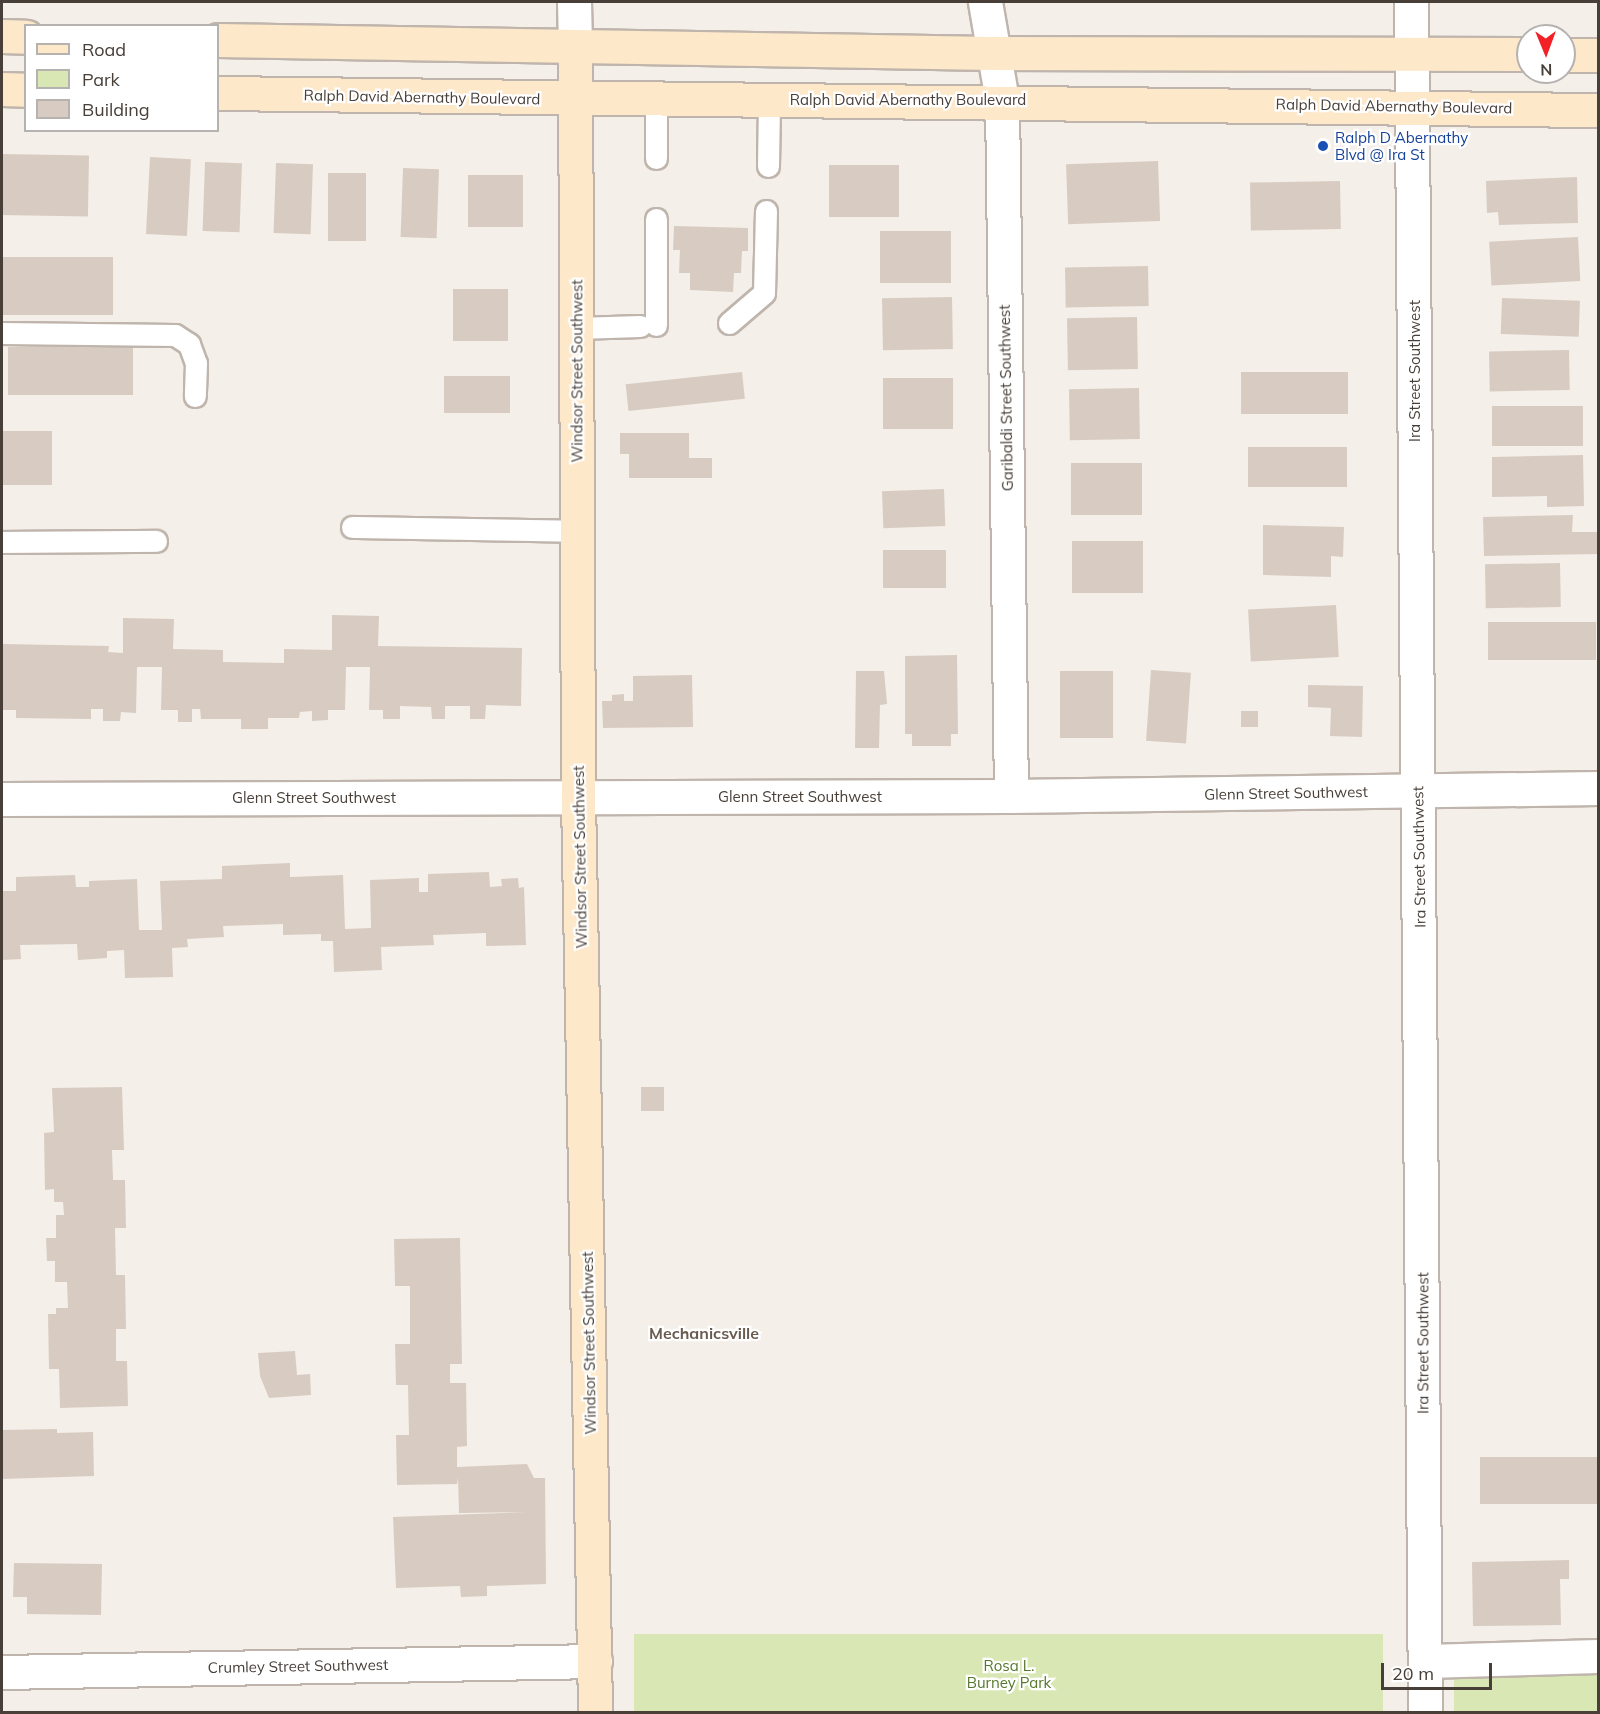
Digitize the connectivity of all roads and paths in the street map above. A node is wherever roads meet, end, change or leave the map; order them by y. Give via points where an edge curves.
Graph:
1 (574, 2) edge
2 (985, 2) edge
3 (1411, 2) edge
4 (2, 36) edge
5 (24, 37) edge
6 (219, 40) edge
7 (575, 46) junction
8 (991, 53) junction
9 (1412, 53) junction
10 (1516, 54) edge
11 (1576, 55) edge
12 (1599, 55) edge
13 (2, 89) edge
14 (24, 90) edge
15 (219, 93) edge
16 (576, 99) junction
17 (769, 99) junction
18 (656, 100) junction
19 (1002, 100) junction
20 (1413, 106) junction
21 (1599, 110) edge
22 (656, 158) dead end
23 (768, 166) dead end
24 (766, 210) dead end
25 (657, 219) dead end
26 (729, 323) dead end
27 (577, 328) junction
28 (2, 333) edge
29 (195, 396) dead end
30 (352, 527) dead end
31 (577, 531) junction
32 (156, 541) dead end
33 (2, 543) edge
34 (1599, 788) edge
35 (1419, 791) junction
36 (1011, 796) junction
37 (579, 798) junction
38 (2, 799) edge
39 (1599, 1656) edge
40 (595, 1661) junction
41 (1426, 1661) junction
42 (2, 1672) edge
43 (595, 1713) edge
44 (1425, 1713) edge

1 - 7 street, Windsor Street Southwest
2 - 8 street, Garibaldi Street Southwest
3 - 9 street, Ira Street Southwest
4 - 5 main road
6 - 7 main road
7 - 8 main road
7 - 16 main road, Windsor Street Southwest
8 - 9 main road
8 - 19 street, Garibaldi Street Southwest
9 - 10 main road
9 - 20 street, Ira Street Southwest
11 - 12 main road
13 - 14 main road
15 - 16 main road, Ralph David Abernathy Boulevard
16 - 18 main road, Ralph David Abernathy Boulevard
16 - 27 main road, Windsor Street Southwest
17 - 18 main road, Ralph David Abernathy Boulevard
17 - 19 main road, Ralph David Abernathy Boulevard
17 - 23 lane
18 - 22 lane
19 - 20 main road, Ralph David Abernathy Boulevard
19 - 36 street, Garibaldi Street Southwest
20 - 21 main road, Ralph David Abernathy Boulevard
20 - 35 street, Ira Street Southwest
24 - 26 lane via 764,293
25 - 27 lane via 648,325
27 - 31 main road, Windsor Street Southwest
28 - 29 lane via 175,336 189,344 196,363
30 - 31 lane
31 - 37 main road, Windsor Street Southwest
32 - 33 lane
34 - 35 street, Glenn Street Southwest
35 - 36 street, Glenn Street Southwest
35 - 41 street, Ira Street Southwest
36 - 37 street, Glenn Street Southwest
37 - 38 street, Glenn Street Southwest
37 - 40 main road, Windsor Street Southwest
39 - 41 street
40 - 42 street, Crumley Street Southwest
40 - 43 main road, Windsor Street Southwest
41 - 44 street, Ira Street Southwest

